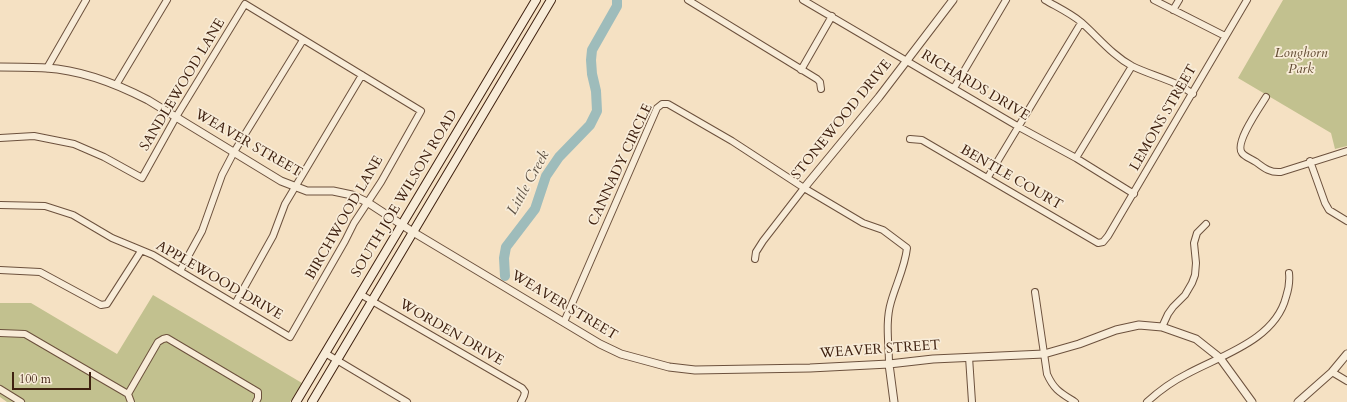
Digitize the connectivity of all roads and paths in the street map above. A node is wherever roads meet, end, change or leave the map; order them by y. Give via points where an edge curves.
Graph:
1 (86, 0) edge
2 (167, 0) edge
3 (536, 0) edge
4 (550, 0) edge
5 (688, 0) edge
6 (803, 0) edge
7 (954, 0) edge
8 (1006, 0) edge
9 (1044, 0) edge
10 (1154, 0) edge
11 (1179, 0) edge
12 (1247, 0) edge
13 (1173, 10) junction
14 (832, 16) junction
15 (1081, 23) junction
16 (1225, 36) junction
17 (303, 40) junction
18 (907, 60) junction
19 (1132, 66) junction
20 (0, 67) edge
21 (47, 68) junction
22 (801, 70) junction
23 (362, 75) junction
24 (116, 85) junction
25 (954, 88) junction
26 (821, 89) dead end
27 (1193, 94) junction
28 (1266, 97) dead end
29 (176, 117) junction
30 (1019, 127) junction
31 (0, 138) edge
32 (910, 139) dead end
33 (1347, 151) edge
34 (234, 152) junction
35 (1076, 158) junction
36 (1310, 161) junction
37 (988, 178) junction
38 (296, 187) junction
39 (804, 188) junction
40 (1134, 194) junction
41 (367, 202) junction
42 (0, 205) edge
43 (1347, 221) edge
44 (1206, 224) dead end
45 (402, 225) junction
46 (413, 232) junction
47 (1098, 243) joint
48 (141, 251) junction
49 (755, 259) dead end
50 (0, 270) edge
51 (180, 272) junction
52 (1289, 273) dead end
53 (1035, 292) dead end
54 (360, 294) junction
55 (372, 301) junction
56 (235, 304) junction
57 (564, 322) junction
58 (1162, 327) junction
59 (0, 333) edge
60 (290, 337) joint
61 (325, 353) junction
62 (1044, 354) junction
63 (1347, 354) edge
64 (969, 357) junction
65 (1220, 358) junction
66 (337, 361) junction
67 (890, 364) junction
68 (1332, 372) junction
69 (1347, 381) edge
70 (0, 389) edge
71 (128, 394) junction
72 (522, 399) edge
73 (21, 402) edge
74 (131, 402) edge
75 (256, 402) edge
76 (296, 402) edge
77 (312, 402) edge
78 (407, 402) edge
79 (894, 402) edge
80 (972, 402) edge
81 (1075, 402) edge
82 (1147, 402) edge
83 (1252, 402) edge
84 (1298, 402) edge

1 - 21 street
2 - 24 street
3 - 45 main road, SOUTH JOE WILSON ROAD
4 - 46 main road, SOUTH JOE WILSON ROAD
5 - 22 street
6 - 14 street, RICHARDS DRIVE
7 - 18 street, STONEWOOD DRIVE
8 - 25 street
9 - 15 street via 1064,10
10 - 13 street
11 - 13 street
12 - 16 street, LEMONS STREET
13 - 16 street
14 - 18 street, RICHARDS DRIVE
14 - 22 street
15 - 19 street
15 - 30 street
16 - 27 street, LEMONS STREET
17 - 23 street
17 - 29 street, SANDLEWOOD LANE via 245,4
17 - 34 street
18 - 25 street, RICHARDS DRIVE
18 - 39 street, STONEWOOD DRIVE
19 - 27 street via 1174,82
19 - 35 street
20 - 21 street, WEAVER STREET
21 - 24 street, WEAVER STREET via 82,73
22 - 26 street via 817,79
23 - 38 street
23 - 41 street, BIRCHWOOD LANE via 422,111
24 - 29 street, WEAVER STREET
25 - 30 street, RICHARDS DRIVE
27 - 40 street, LEMONS STREET
28 - 36 street via 1242,139 1242,153 1274,172 1281,172
29 - 31 street, SANDLEWOOD LANE via 142,178 74,144 34,136
29 - 34 street, WEAVER STREET
30 - 35 street, RICHARDS DRIVE
30 - 37 street
32 - 37 street, BENTLE COURT via 922,140
33 - 36 street
34 - 38 street, WEAVER STREET via 281,181
34 - 51 street via 222,175 202,231
35 - 40 street, RICHARDS DRIVE
36 - 43 street via 1329,210
37 - 47 street, BENTLE COURT
38 - 41 street, WEAVER STREET via 307,191 333,191 352,195
38 - 56 street via 285,204 273,236
39 - 49 street, STONEWOOD DRIVE via 763,241
39 - 57 street, CANNADY CIRCLE via 728,138 671,105 662,104 657,108
39 - 67 street, CANNADY CIRCLE via 863,223 883,230 908,248 888,318
40 - 47 street, LEMONS STREET via 1108,236 1103,242
41 - 45 street, WEAVER STREET
41 - 60 street, BIRCHWOOD LANE
42 - 48 street, APPLEWOOD DRIVE via 45,206 73,215 112,238
44 - 58 street via 1197,233 1194,243 1196,263 1192,283 1168,314
45 - 46 street, WEAVER STREET
45 - 54 main road, SOUTH JOE WILSON ROAD
46 - 55 main road, SOUTH JOE WILSON ROAD
46 - 57 street, WEAVER STREET
48 - 50 street via 107,304 101,305 40,272
48 - 51 street, APPLEWOOD DRIVE via 153,255
51 - 56 street, APPLEWOOD DRIVE
52 - 65 street via 1290,287 1284,306 1272,323 1252,340
53 - 62 street
54 - 55 street, WORDEN DRIVE
54 - 61 main road, SOUTH JOE WILSON ROAD
55 - 66 main road, SOUTH JOE WILSON ROAD
55 - 72 street, WORDEN DRIVE via 522,388 525,392
56 - 60 street, APPLEWOOD DRIVE
57 - 67 street, WEAVER STREET via 621,354 669,368 723,370
58 - 62 street, WEAVER STREET via 1139,325 1116,330
58 - 65 street, WEAVER STREET via 1196,339
59 - 71 street via 25,334
61 - 66 street
61 - 76 main road, SOUTH JOE WILSON ROAD
62 - 64 street, WEAVER STREET
62 - 81 street via 1047,374 1052,385 1058,392
63 - 68 street
64 - 67 street, WEAVER STREET
64 - 80 street
65 - 82 street via 1186,374
65 - 83 street, WEAVER STREET
66 - 77 main road, SOUTH JOE WILSON ROAD
66 - 78 street
67 - 79 street
68 - 69 street
68 - 84 street
70 - 73 street
71 - 74 street
71 - 75 street via 158,342 167,338 258,392

